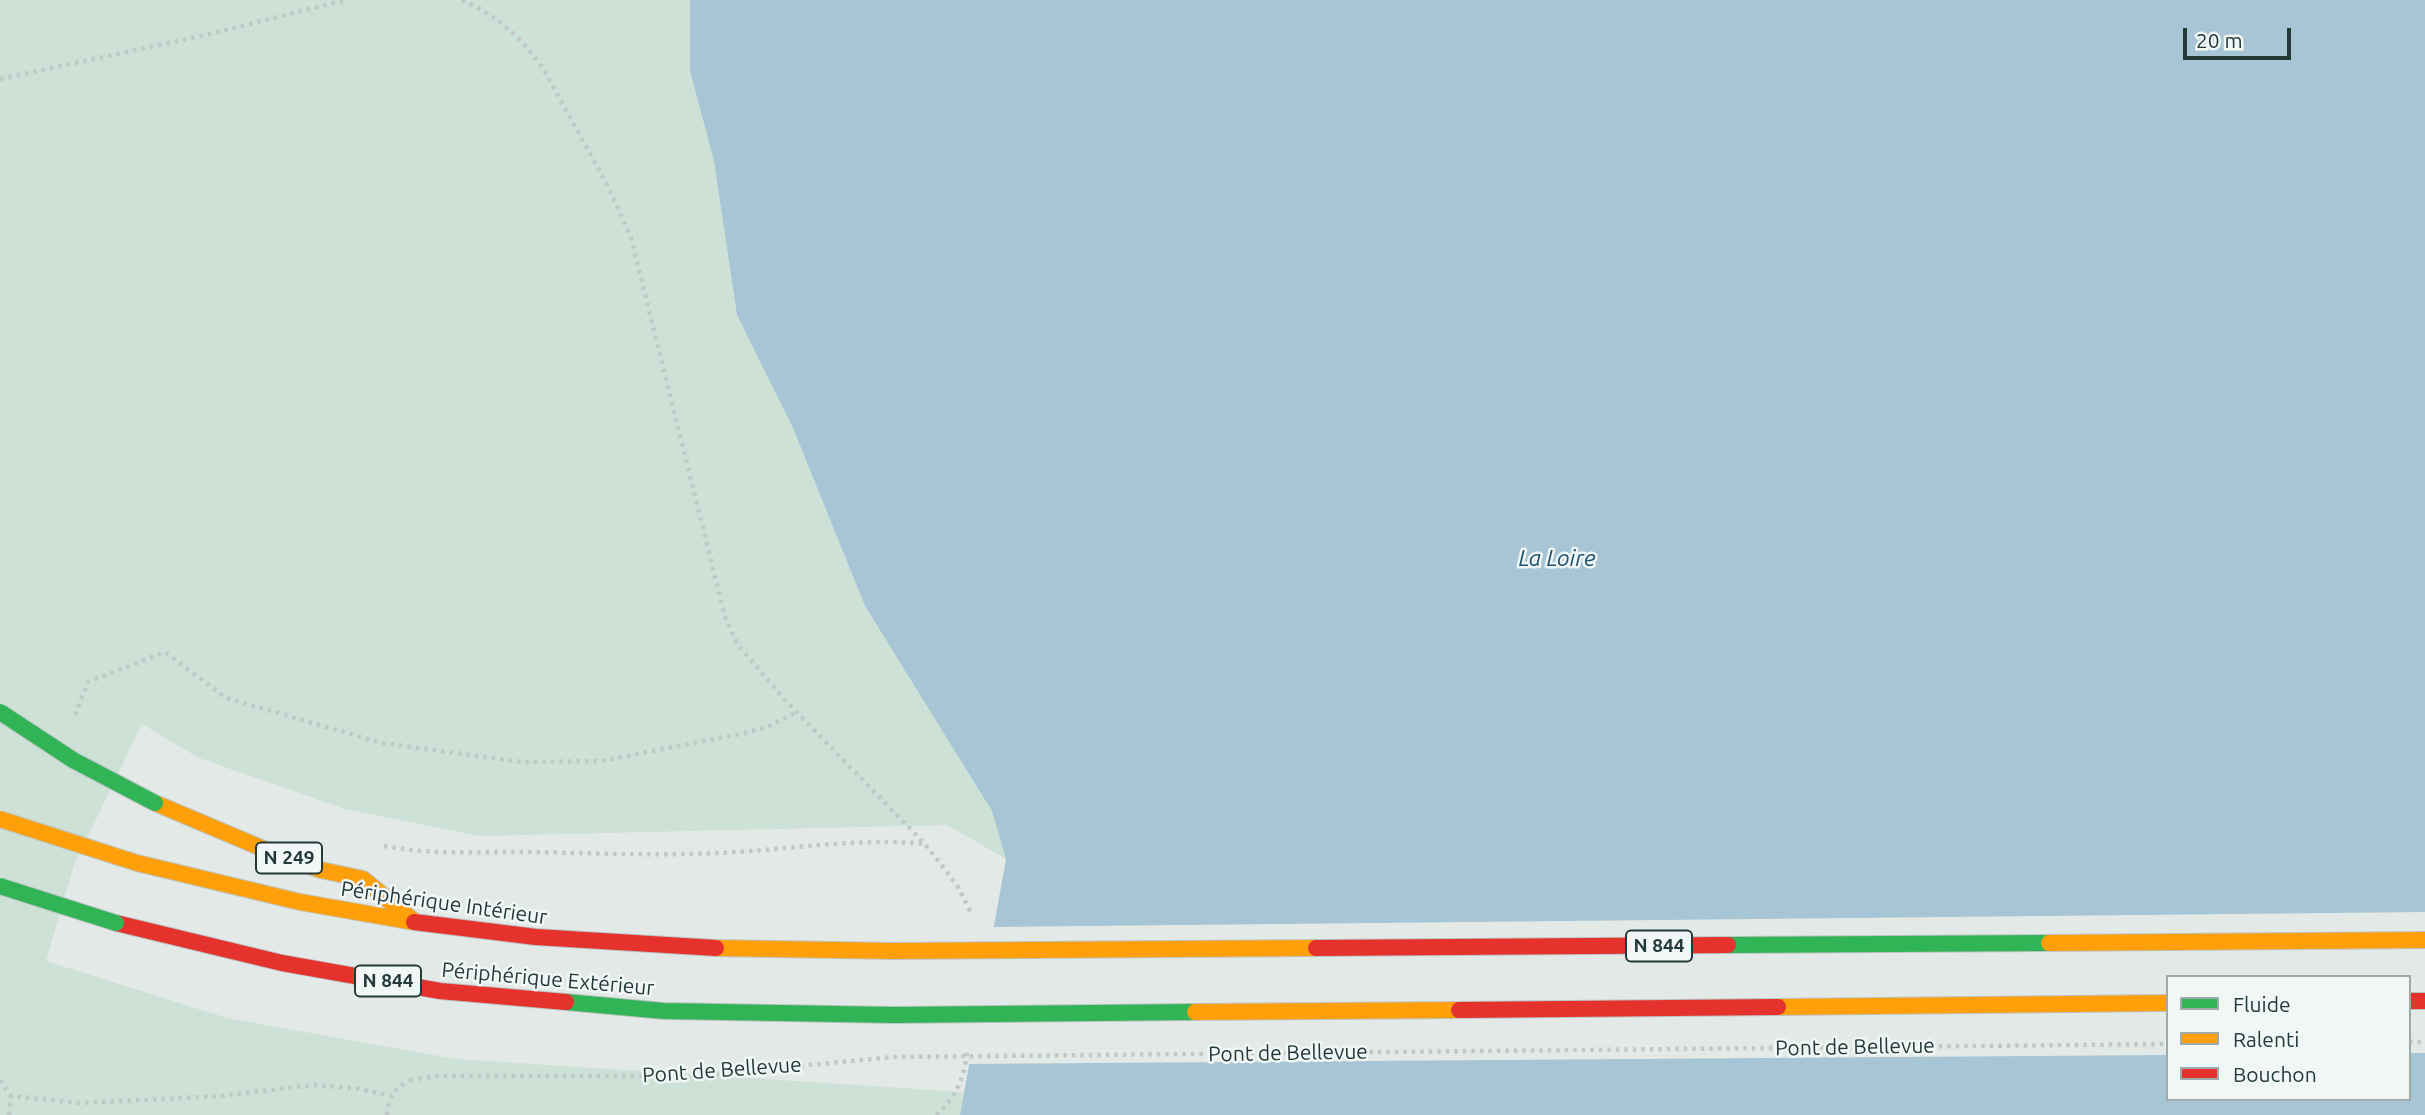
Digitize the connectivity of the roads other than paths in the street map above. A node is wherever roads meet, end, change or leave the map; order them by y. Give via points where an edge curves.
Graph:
1 (0, 712) edge
2 (0, 819) edge
3 (0, 886) edge
4 (415, 922) junction
5 (2425, 940) edge
6 (2166, 1003) edge

1 - 4 highway, N 249, bridge via 73,760 155,803 278,855 363,879
2 - 4 highway, Périphérique Intérieur / N 844, bridge via 137,863 323,907
3 - 6 highway, Périphérique Extérieur / N 844, bridge via 116,923 282,962 440,990 663,1011 894,1015
4 - 5 highway, Périphérique Intérieur / N 844, bridge via 638,947 796,952

